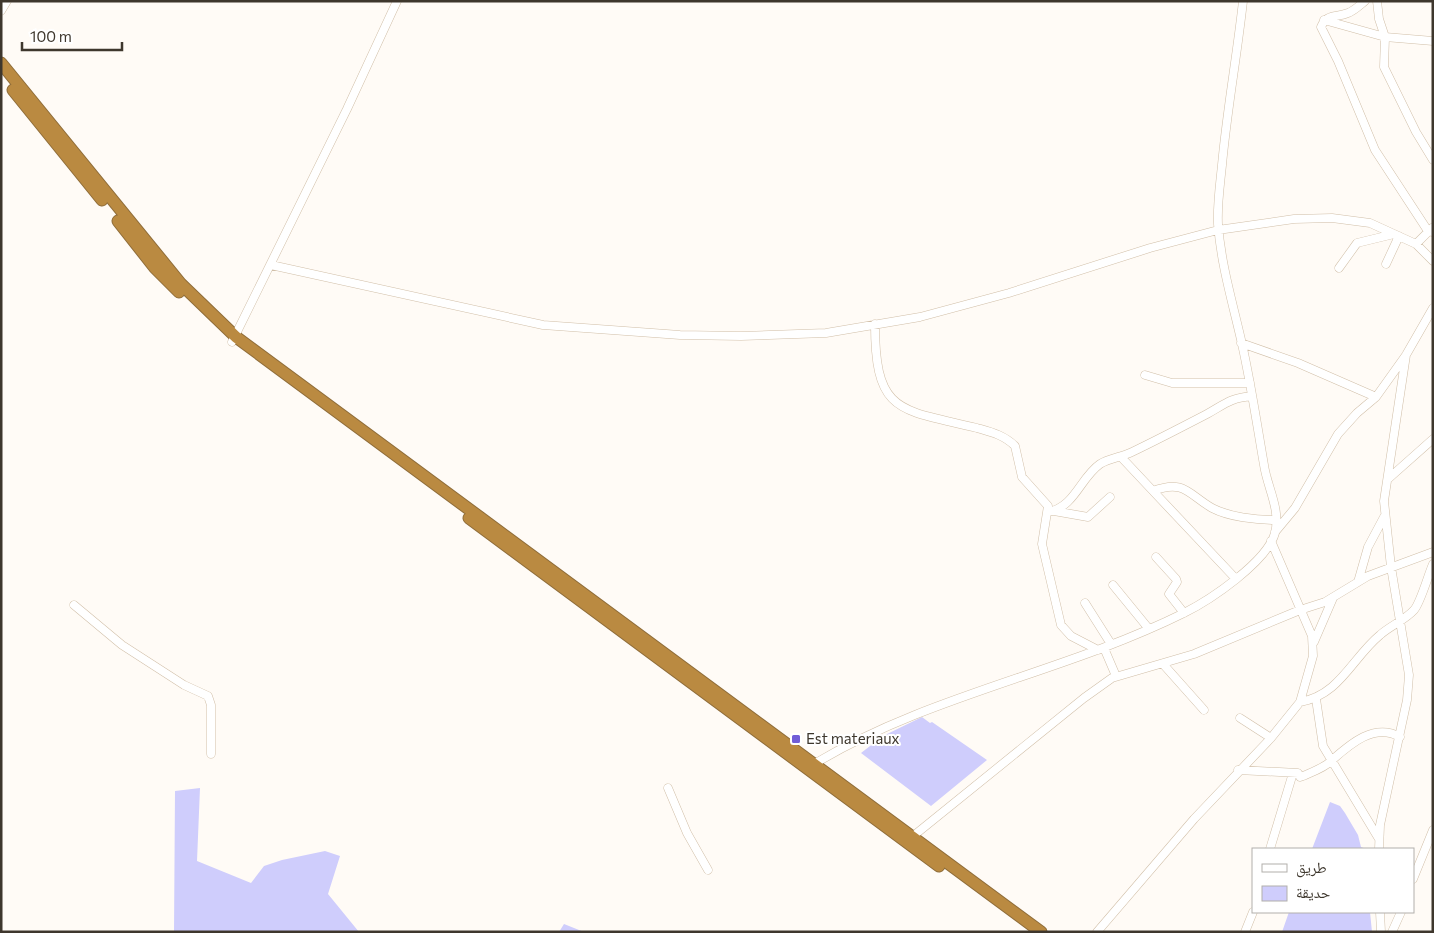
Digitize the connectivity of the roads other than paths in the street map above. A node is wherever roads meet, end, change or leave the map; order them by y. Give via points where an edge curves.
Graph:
1 (7, 1) edge
2 (398, 1) edge
3 (1243, 1) edge
4 (1365, 1) edge
5 (1377, 1) edge
6 (1, 11) edge
7 (1324, 20) junction
8 (1385, 38) junction
9 (1433, 41) edge
10 (1, 63) edge
11 (1, 75) edge
12 (1433, 160) edge
13 (1218, 230) junction
14 (1431, 230) edge
15 (1397, 235) junction
16 (1416, 244) junction
17 (1433, 261) edge
18 (1386, 264) dead end
19 (271, 265) junction
20 (1339, 268) dead end
21 (1433, 308) edge
22 (876, 324) junction
23 (234, 339) junction
24 (1241, 343) junction
25 (1406, 355) junction
26 (1145, 374) dead end
27 (1250, 383) junction
28 (1252, 396) junction
29 (1376, 397) junction
30 (1433, 439) edge
31 (1122, 458) junction
32 (1388, 479) junction
33 (1153, 491) junction
34 (1110, 497) dead end
35 (1051, 511) junction
36 (1384, 517) junction
37 (1276, 520) junction
38 (1275, 533) junction
39 (1271, 541) junction
40 (1433, 552) edge
41 (1156, 557) dead end
42 (1433, 564) edge
43 (1391, 567) junction
44 (1236, 579) junction
45 (1358, 582) junction
46 (1113, 585) dead end
47 (1333, 598) junction
48 (1085, 603) dead end
49 (74, 605) dead end
50 (1300, 610) junction
51 (1184, 613) junction
52 (1400, 620) junction
53 (1149, 629) junction
54 (1313, 643) junction
55 (1104, 648) junction
56 (1163, 664) junction
57 (1116, 676) junction
58 (1316, 699) junction
59 (1300, 702) junction
60 (1204, 710) dead end
61 (1240, 718) dead end
62 (1271, 738) junction
63 (1400, 738) junction
64 (211, 754) dead end
65 (1332, 761) junction
66 (814, 764) junction
67 (1238, 770) junction
68 (1293, 774) junction
69 (668, 788) dead end
70 (1433, 830) edge
71 (912, 836) junction
72 (1379, 839) junction
73 (1270, 848) edge
74 (1379, 848) edge
75 (708, 870) dead end
76 (1414, 877) edge
77 (1253, 913) edge
78 (1380, 913) edge
79 (1401, 913) edge
80 (1028, 932) edge
81 (1041, 932) edge
82 (1097, 932) edge
83 (1245, 932) edge
84 (1381, 932) edge
85 (1392, 932) edge

1 - 6 street
2 - 19 street
3 - 13 street via 1226,115
4 - 7 street via 1347,14
5 - 8 street
7 - 8 street
7 - 14 street via 1321,27 1375,150
8 - 9 street
8 - 12 street via 1384,67
10 - 23 highway via 181,284
11 - 23 highway via 155,268
13 - 15 street via 1294,219 1332,218 1364,221
13 - 22 street via 1009,293
13 - 24 street
14 - 16 street
15 - 16 street
15 - 18 street
15 - 20 street via 1357,243
16 - 17 street
19 - 22 street via 558,328 741,336 826,333
19 - 23 street
21 - 25 street
22 - 35 street via 877,364 887,394 924,417 995,433 1007,439 1015,446 1022,477
23 - 66 highway
23 - 80 highway
24 - 27 street
24 - 29 street
25 - 29 street
25 - 32 street
26 - 27 street via 1172,383
27 - 28 street
28 - 31 street via 1221,404
28 - 37 street
29 - 38 street via 1338,434 1295,508
30 - 32 street
31 - 33 street
31 - 35 street via 1104,462 1094,469 1066,504
32 - 36 street via 1384,492
33 - 37 street via 1177,486 1189,490 1212,508 1256,519
33 - 44 street
34 - 35 street via 1088,518
35 - 55 street via 1042,544 1061,625 1071,636
36 - 43 street
36 - 45 street via 1368,547
37 - 38 street
38 - 39 street
39 - 44 street
39 - 50 street
40 - 43 street
41 - 51 street via 1176,579 1169,594
42 - 52 street via 1416,606
43 - 45 street
43 - 52 street
44 - 51 street
45 - 47 street
46 - 53 street
47 - 50 street
47 - 54 street
48 - 55 street
49 - 64 street via 122,645 184,685 208,696 211,705
50 - 54 street via 1311,630
50 - 56 street
51 - 53 street
52 - 58 street via 1370,643 1340,680
52 - 63 street via 1409,675
53 - 55 street
54 - 59 street via 1313,656
55 - 57 street
55 - 66 street via 927,709
56 - 57 street
56 - 60 street
57 - 71 street
58 - 59 street
58 - 65 street via 1324,746
59 - 62 street
61 - 62 street
62 - 67 street
63 - 65 street via 1390,732 1371,734 1340,752
63 - 72 street
65 - 68 street via 1303,776
65 - 72 street
66 - 71 highway
67 - 68 street
67 - 82 street
68 - 73 street
69 - 75 street via 690,839
70 - 76 street
71 - 81 highway
72 - 74 street
77 - 83 street
78 - 84 street
79 - 85 street

